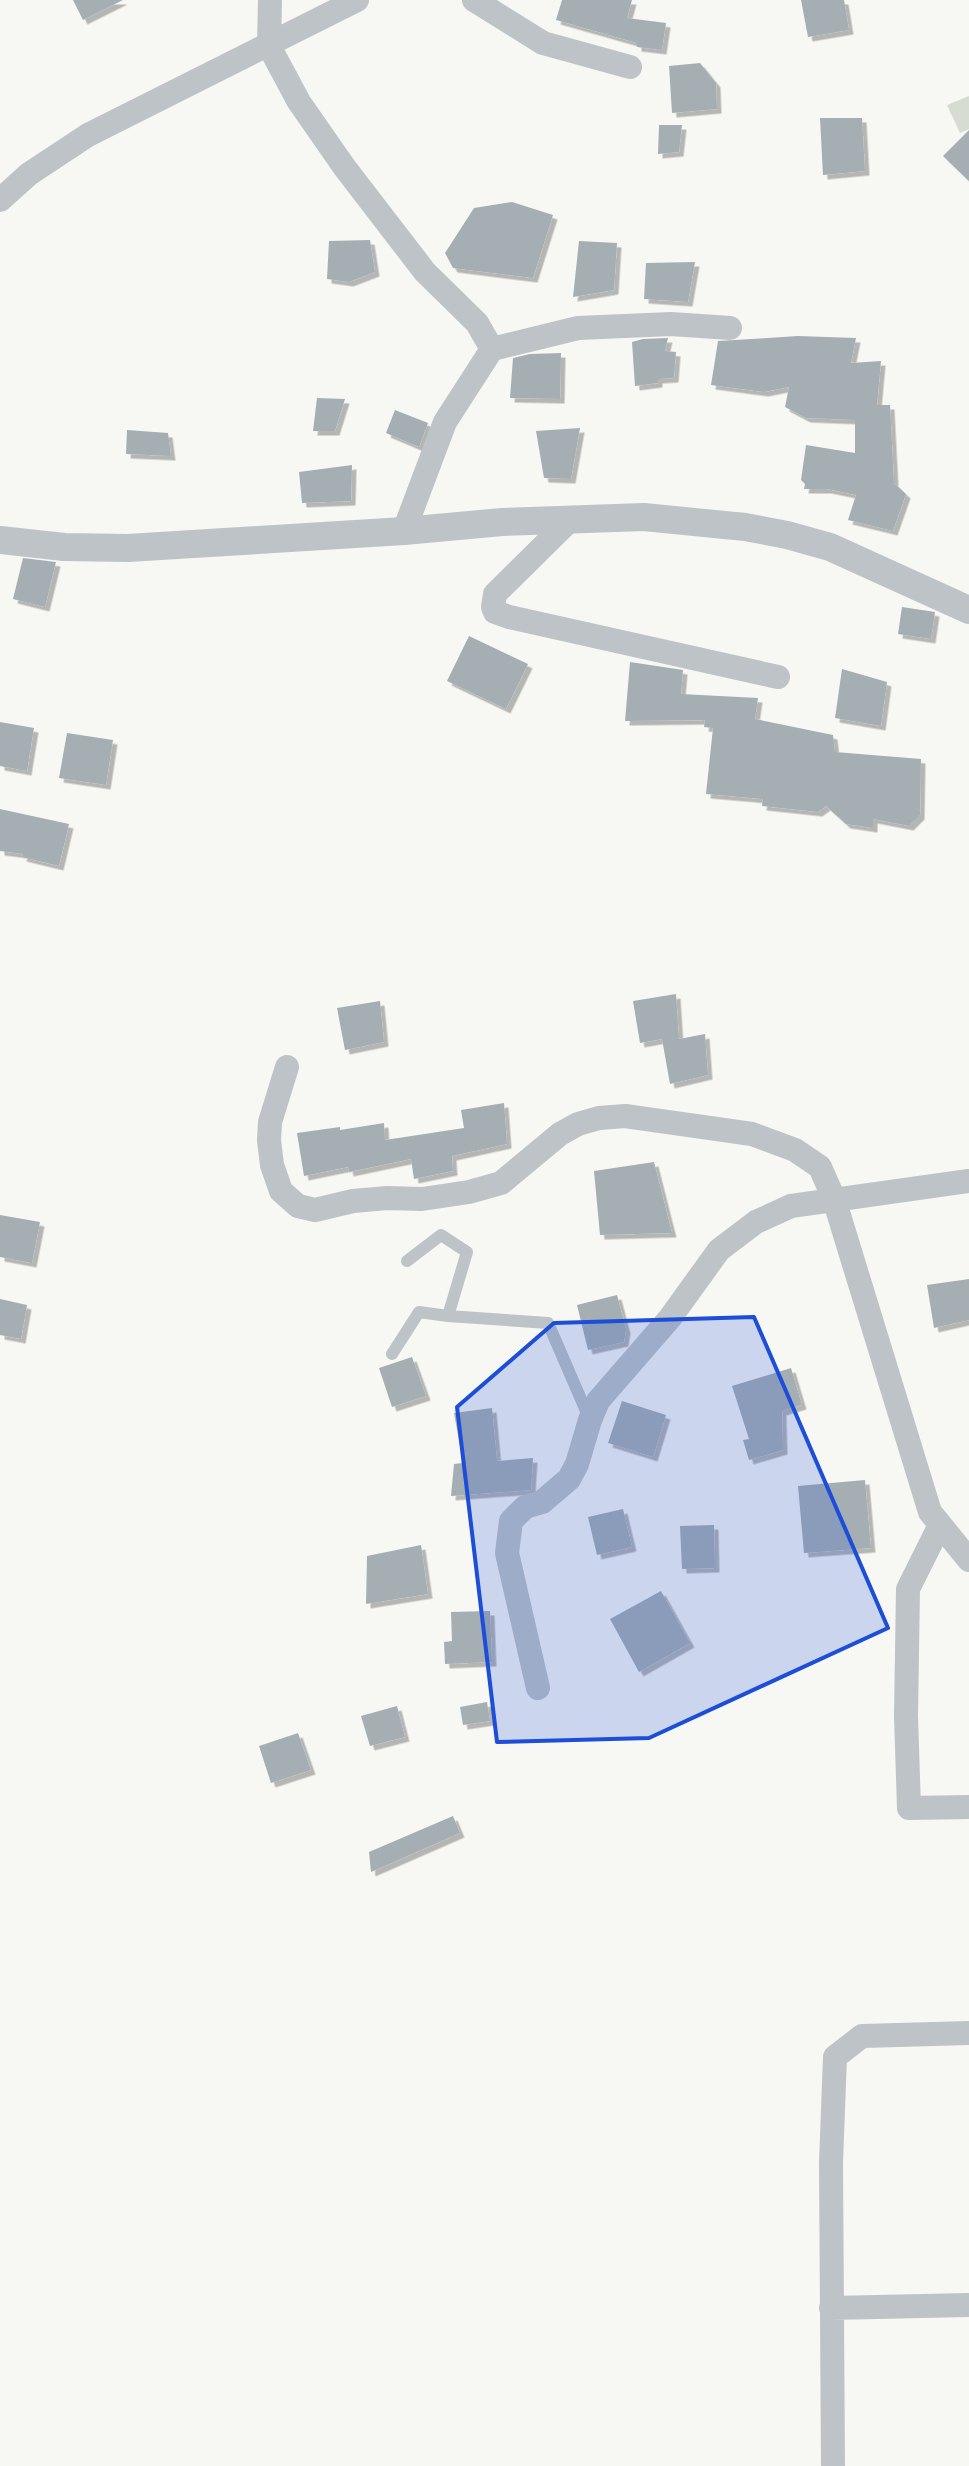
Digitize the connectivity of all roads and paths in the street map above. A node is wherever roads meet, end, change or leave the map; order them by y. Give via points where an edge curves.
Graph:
1 (270, 0) edge
2 (357, 0) edge
3 (474, 0) edge
4 (269, 46) junction
5 (630, 66) dead end
6 (0, 200) edge
7 (730, 328) dead end
8 (492, 349) junction
9 (572, 518) junction
10 (404, 531) junction
11 (0, 540) edge
12 (969, 610) edge
13 (778, 677) dead end
14 (287, 1067) dead end
15 (969, 1181) edge
16 (834, 1198) junction
17 (407, 1261) dead end
18 (448, 1316) junction
19 (392, 1354) dead end
20 (590, 1420) junction
21 (940, 1525) junction
22 (969, 1560) edge
23 (538, 1688) dead end
24 (969, 1807) edge
25 (969, 2033) edge
26 (969, 2305) edge
27 (831, 2308) junction
28 (833, 2466) edge

1 - 4 street
2 - 4 street
3 - 5 street via 543,43
4 - 6 street via 88,135 35,170
4 - 8 street via 285,80 344,168 425,272 478,324
7 - 8 street via 671,324 578,328
8 - 10 street via 445,422
9 - 10 street
9 - 12 street via 644,517 745,527 787,535 830,547
9 - 13 street via 495,594 495,612
10 - 11 street via 128,548 64,547
14 - 16 street via 270,1122 269,1140 272,1165 281,1191 298,1206 315,1210 353,1201 422,1199 469,1192 501,1183 560,1134 578,1124 625,1116 752,1134 787,1147 820,1167
15 - 16 street
16 - 20 street via 791,1206 756,1222 719,1250 670,1318 598,1401
16 - 21 street via 930,1512
17 - 18 lane via 441,1235 467,1252
18 - 19 lane via 419,1312
18 - 20 lane via 548,1323
20 - 23 street via 577,1464 569,1479 542,1502 525,1507 511,1521 507,1553
21 - 22 street
21 - 24 street via 908,1589 906,1716 909,1808
25 - 27 street via 862,2036 835,2057
26 - 27 street
27 - 28 street

